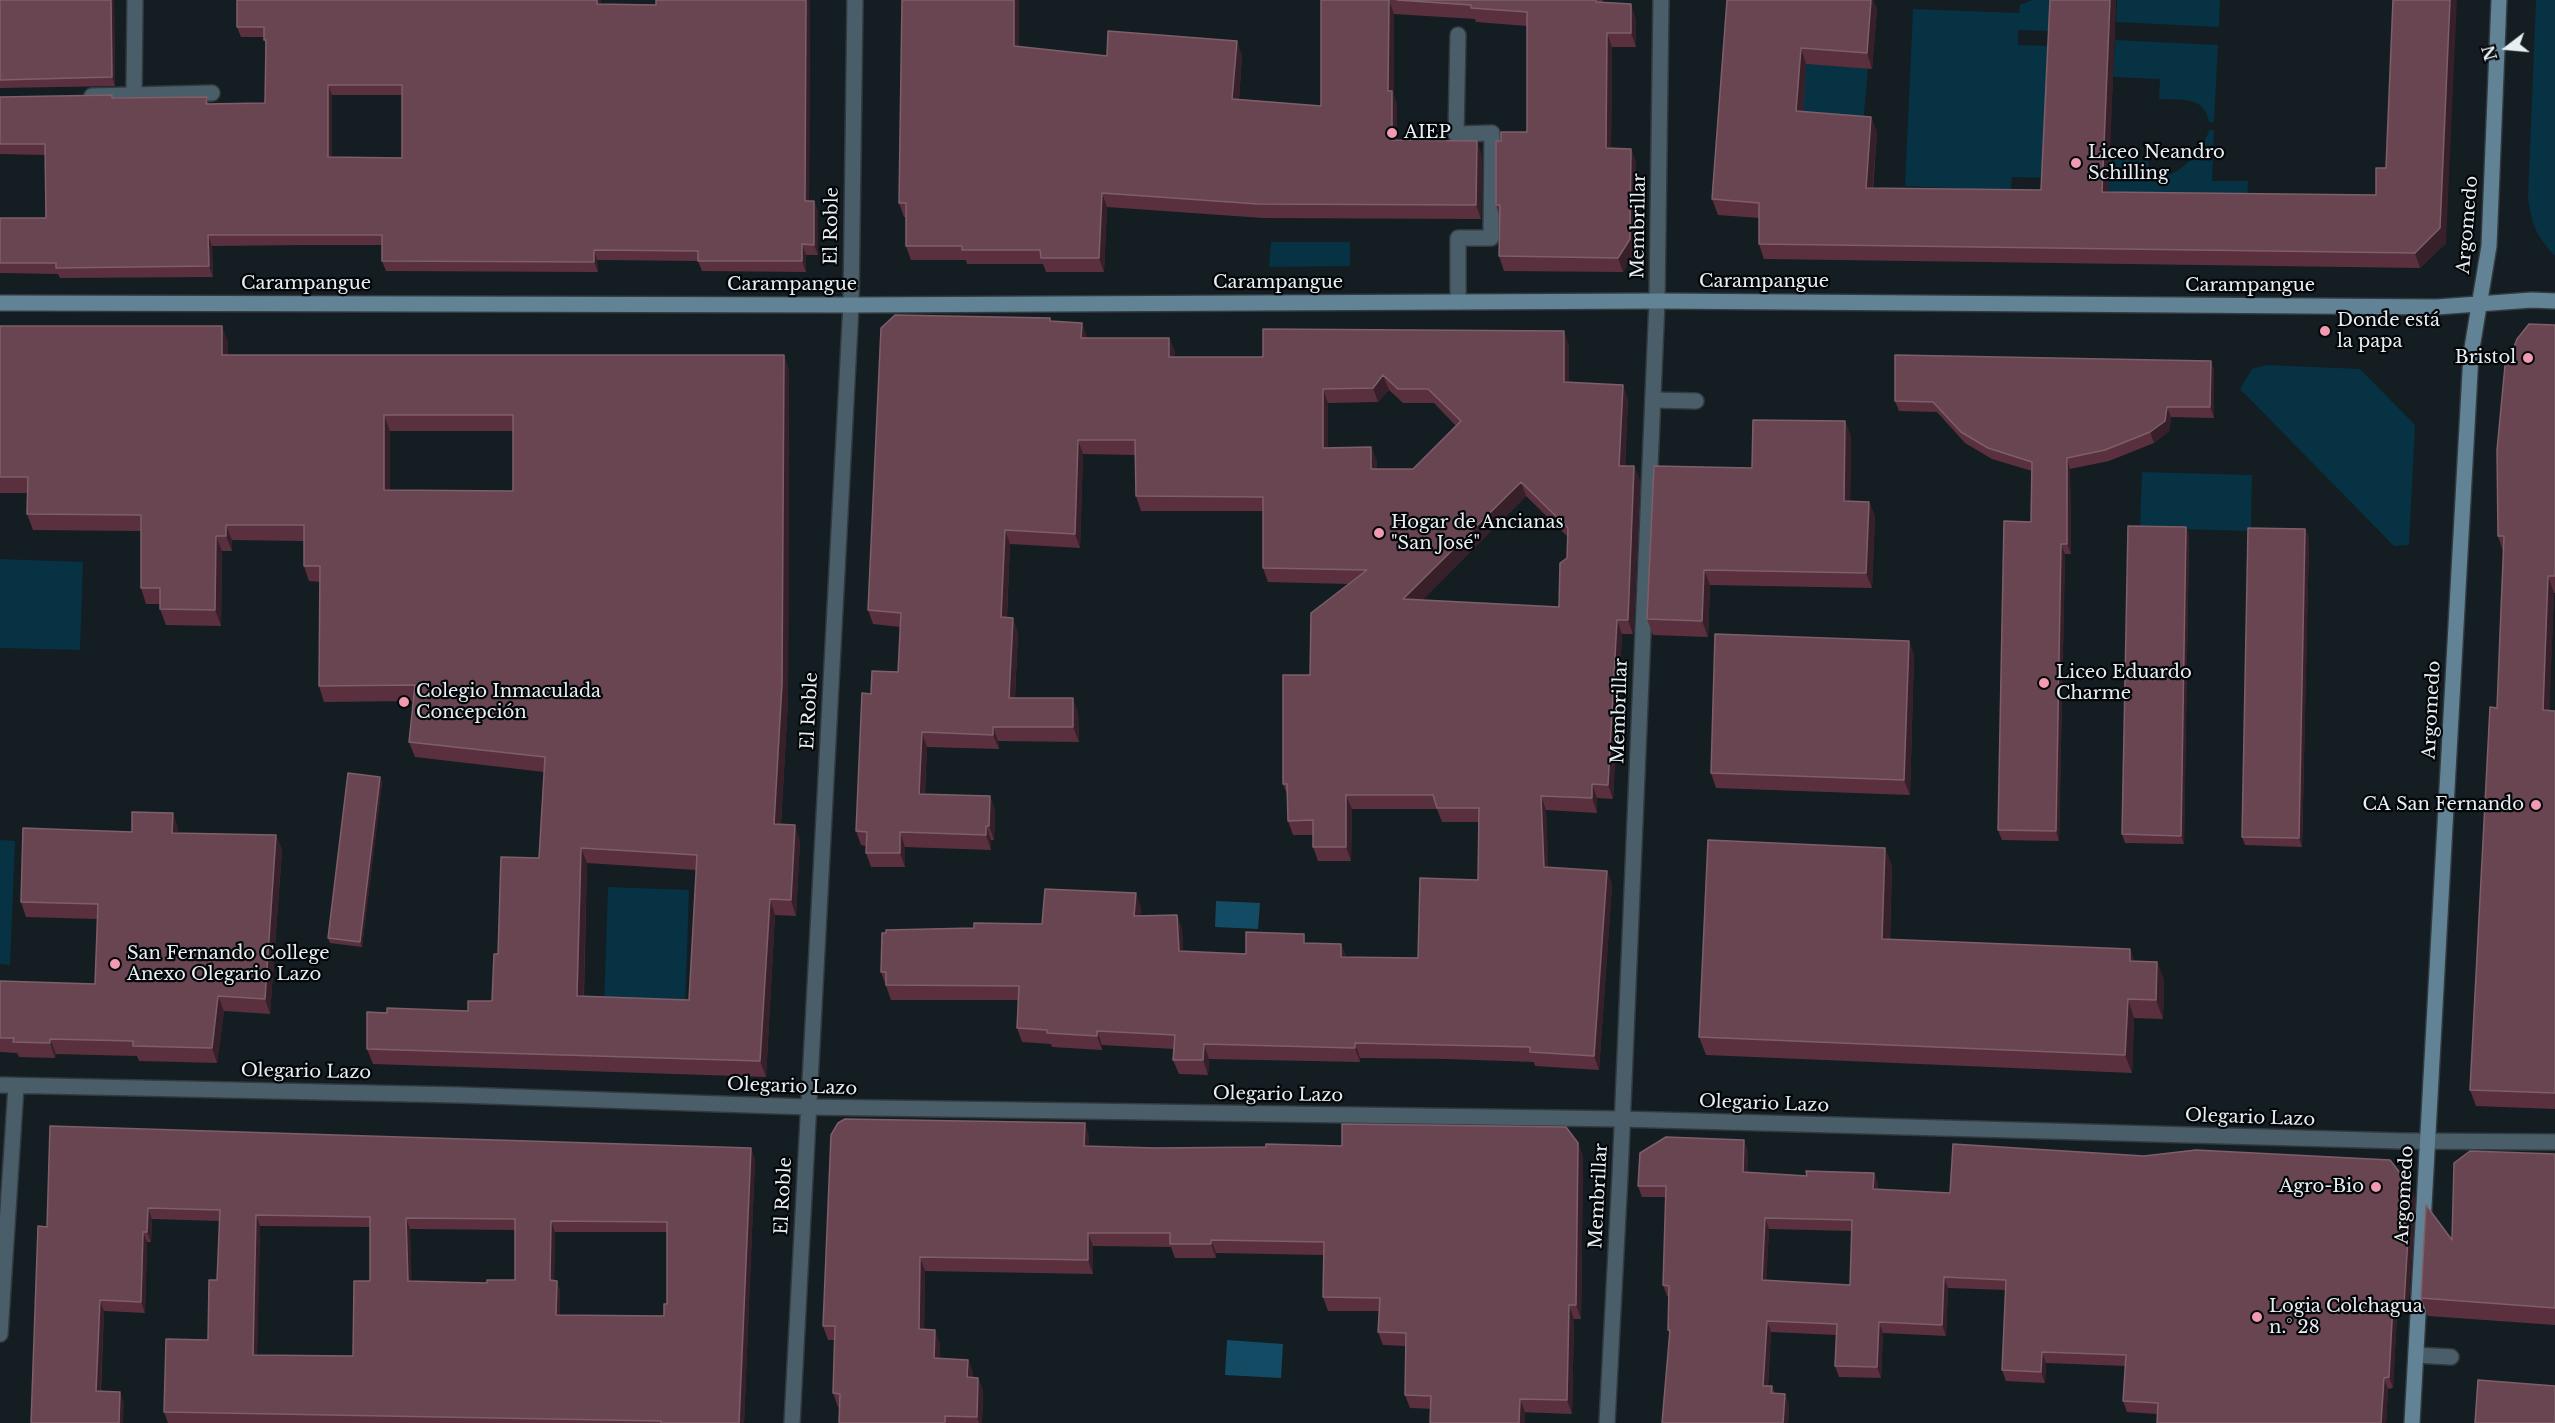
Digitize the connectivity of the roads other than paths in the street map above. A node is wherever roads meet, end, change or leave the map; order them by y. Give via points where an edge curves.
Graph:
1 (135, 0) edge
2 (855, 0) edge
3 (1661, 0) edge
4 (2499, 0) edge
5 (1458, 35) dead end
6 (212, 93) dead end
7 (134, 95) junction
8 (78, 96) edge
9 (1657, 301) junction
10 (2555, 301) edge
11 (1458, 302) junction
12 (0, 303) edge
13 (2480, 304) junction
14 (851, 305) junction
15 (1653, 400) junction
16 (1696, 401) dead end
17 (0, 1086) edge
18 (16, 1086) junction
19 (808, 1107) junction
20 (1622, 1119) junction
21 (2427, 1142) junction
22 (2555, 1142) edge
23 (0, 1334) edge
24 (2416, 1354) junction
25 (2451, 1357) dead end
26 (792, 1423) edge
27 (1607, 1423) edge
28 (2412, 1423) edge

1 - 7 street
2 - 14 street, El Roble
3 - 9 street, Membrillar
4 - 13 street, Argomedo via 2489,246
5 - 11 street via 1456,134 1492,133 1491,238 1458,238
6 - 7 street
7 - 8 street
9 - 11 street, Carampangue
9 - 13 street, Carampangue via 2437,307
9 - 15 street, Membrillar
10 - 13 street, Carampangue
11 - 14 street, Carampangue
12 - 14 street, Carampangue
13 - 21 street, Argomedo via 2470,366
14 - 19 street, El Roble
15 - 16 street
15 - 20 street, Membrillar
17 - 18 street, Olegario Lazo
18 - 19 street, Olegario Lazo
18 - 23 street
19 - 20 street, Olegario Lazo
19 - 26 street, El Roble
20 - 21 street, Olegario Lazo
20 - 27 street, Membrillar
21 - 22 street, Olegario Lazo
21 - 24 street, Argomedo
24 - 25 street
24 - 28 street, Argomedo

